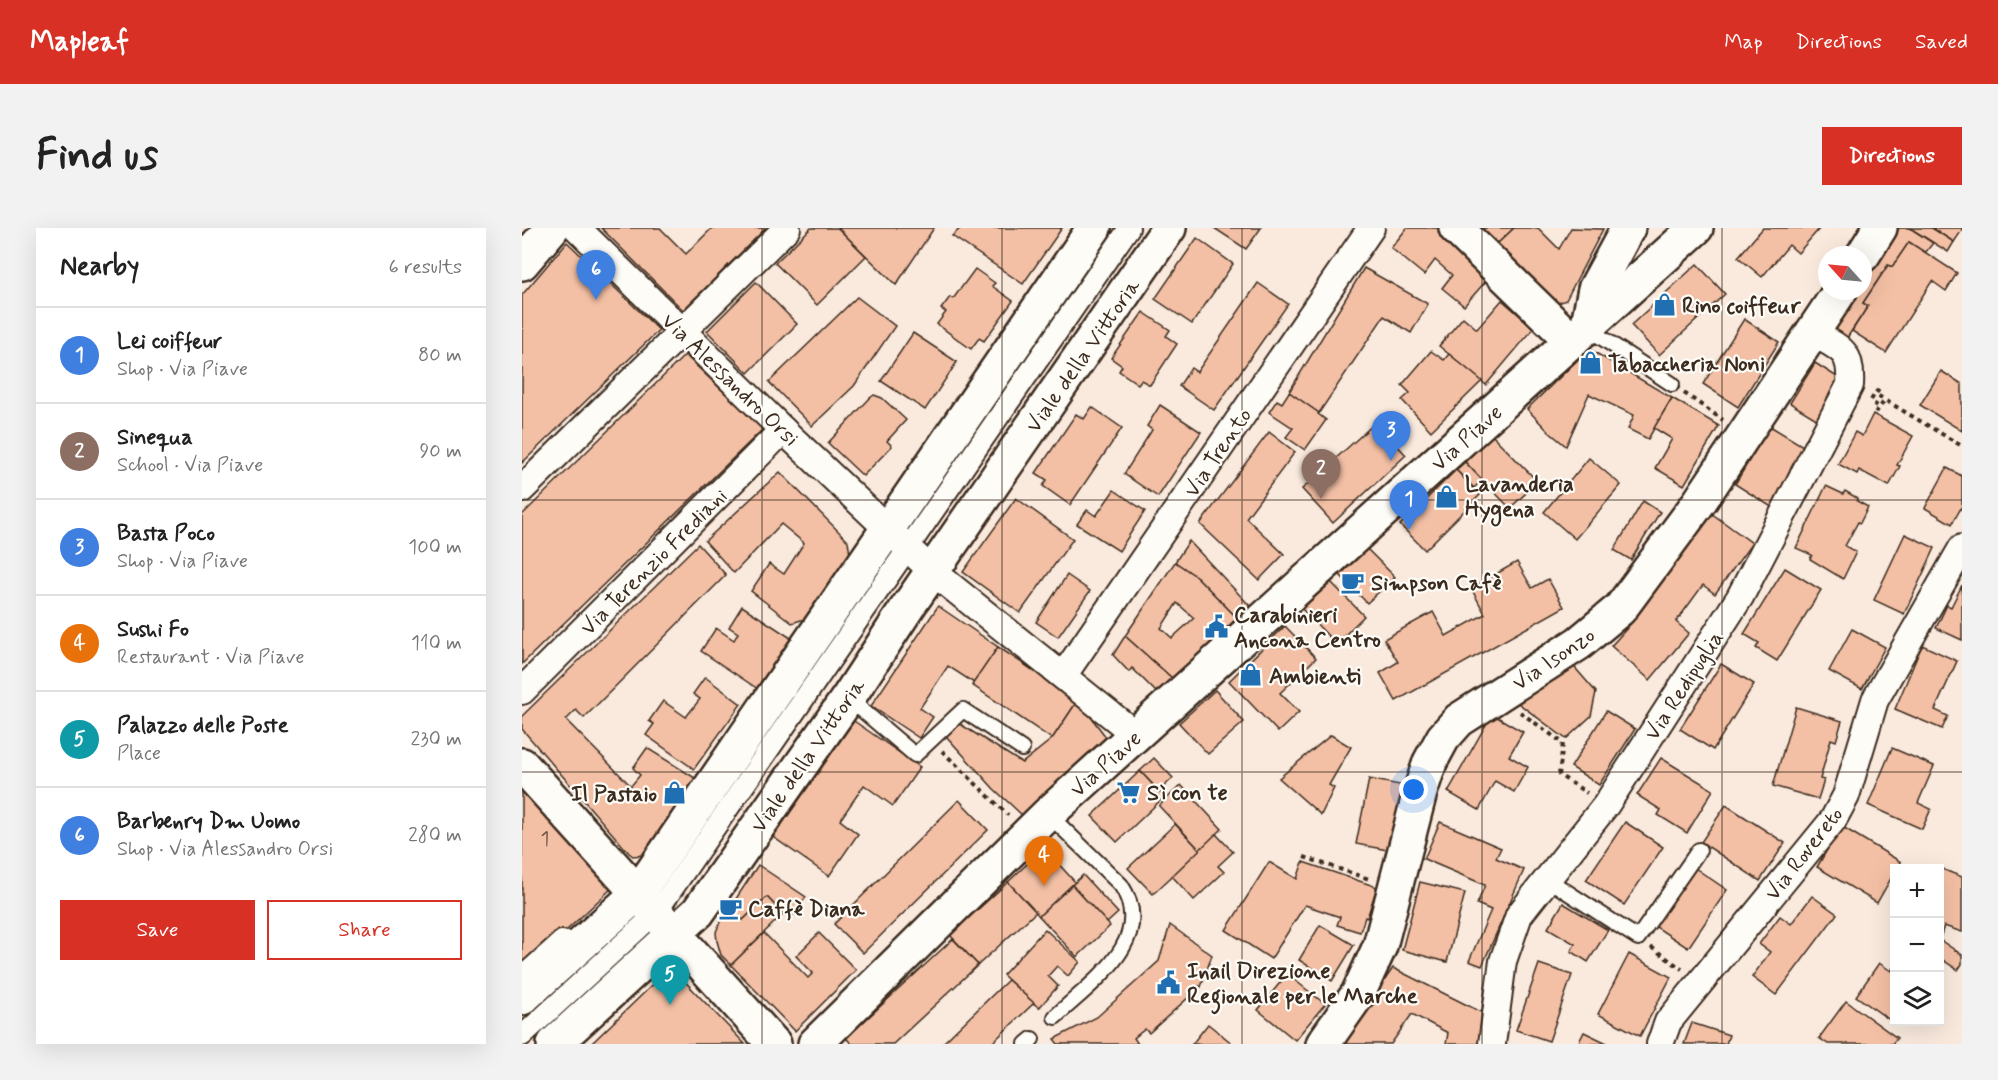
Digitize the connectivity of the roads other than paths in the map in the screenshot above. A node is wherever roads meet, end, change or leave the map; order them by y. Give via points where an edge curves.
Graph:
1 (552, 228) edge
2 (577, 228) edge
3 (787, 228) edge
4 (1094, 228) edge
5 (1129, 228) edge
6 (1169, 228) edge
7 (1371, 228) edge
8 (1456, 228) edge
9 (1628, 228) edge
10 (1696, 228) edge
11 (1880, 228) edge
12 (1869, 246) edge
13 (522, 263) edge
14 (1834, 300) edge
15 (681, 332) junction
16 (1814, 333) junction
17 (1579, 334) junction
18 (1672, 384) road end
19 (783, 430) junction
20 (522, 489) edge
21 (898, 538) junction
22 (1962, 548) edge
23 (933, 571) junction
24 (1063, 676) junction
25 (522, 691) edge
26 (848, 698) junction
27 (1136, 735) junction
28 (1023, 749) dead end
29 (522, 765) edge
30 (1038, 824) junction
31 (1699, 850) dead end
32 (1547, 879) junction
33 (656, 913) junction
34 (585, 941) junction
35 (522, 973) edge
36 (522, 998) edge
37 (1055, 1017) dead end
38 (522, 1036) edge
39 (554, 1044) edge
40 (774, 1044) edge
41 (815, 1044) edge
42 (1323, 1044) edge
43 (1492, 1044) edge
44 (1660, 1044) edge

1 - 13 street
2 - 15 street, Via Alessandro Orsi
3 - 15 street
4 - 21 street, Viale della Vittoria
5 - 21 street, Viale della Vittoria
6 - 23 street, Viale della Vittoria
7 - 24 street, Via Trento
8 - 17 street
9 - 17 street via 1595,289
10 - 17 street, Via Piave
11 - 12 street
14 - 16 street, Via Isonzo
15 - 19 street, Via Alessandro Orsi
15 - 20 street
16 - 32 street, Via Redipuglia via 1843,350 1860,398 1740,597 1606,805
16 - 42 street, Via Isonzo via 1700,501 1620,609 1579,643 1459,720 1443,738 1420,792 1380,946 1358,994
17 - 18 lane
17 - 27 street, Via Piave
19 - 21 street, Via Alessandro Orsi
19 - 25 street, Via Terenzio Frediani
21 - 23 street
21 - 33 street, Viale della Vittoria
22 - 44 street, Via Rovereto via 1875,700 1846,796 1833,820 1668,1022
23 - 24 street
23 - 26 street, Viale della Vittoria
24 - 27 street
26 - 28 lane via 915,755 963,710
26 - 33 street, Viale della Vittoria via 698,912
27 - 30 street, Via Piave
29 - 33 street
30 - 37 lane, Via Piave via 1121,885 1132,910 1129,938 1119,954
30 - 41 street, Via Piave
31 - 32 lane via 1638,938
32 - 43 street, Via Redipuglia via 1519,915 1503,961
33 - 34 street
33 - 38 street
33 - 39 street
33 - 40 street
34 - 35 lane via 561,938
34 - 36 street

